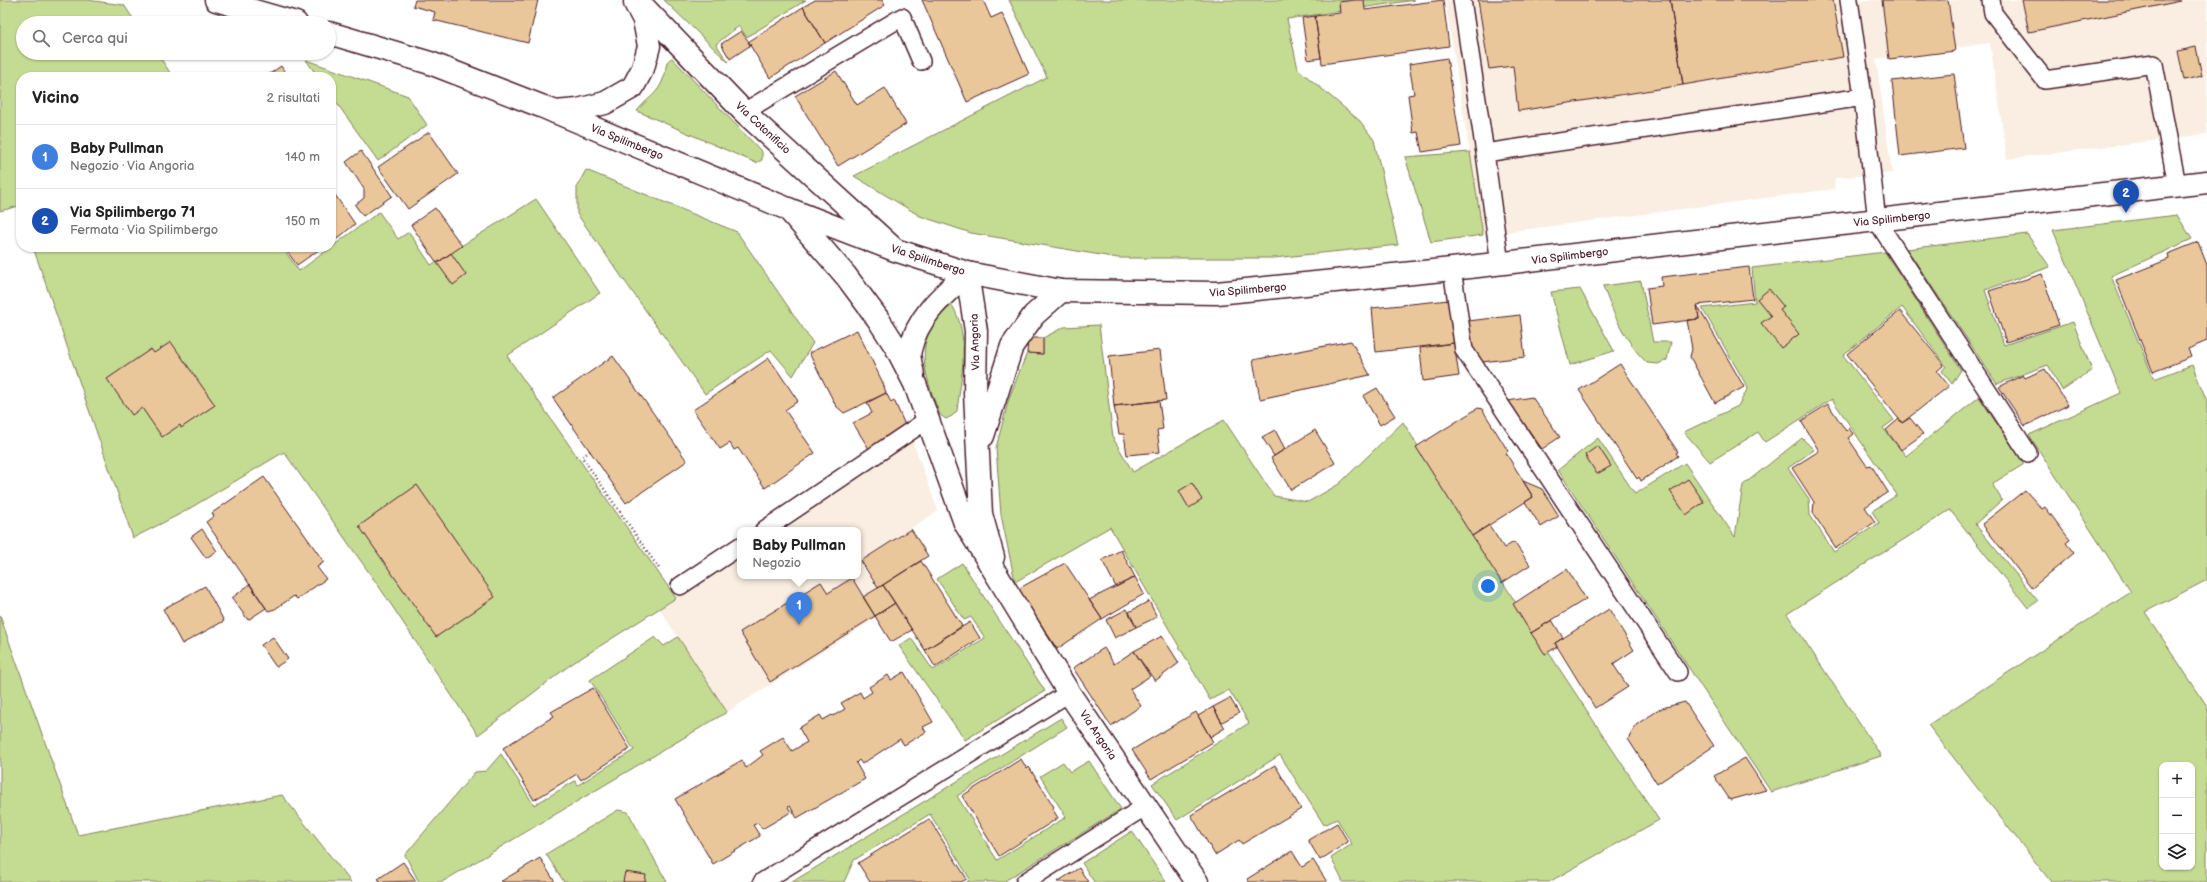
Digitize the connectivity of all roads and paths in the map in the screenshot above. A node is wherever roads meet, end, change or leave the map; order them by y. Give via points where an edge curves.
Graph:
1 (216, 0) edge
2 (634, 0) edge
3 (637, 0) edge
4 (1462, 0) edge
5 (1849, 0) edge
6 (1991, 0) edge
7 (272, 16) edge
8 (336, 35) edge
9 (921, 61) dead end
10 (1863, 97) junction
11 (555, 112) junction
12 (744, 112) junction
13 (1484, 153) junction
14 (2207, 182) edge
15 (2176, 185) junction
16 (788, 209) junction
17 (1877, 221) junction
18 (895, 250) junction
19 (1500, 264) junction
20 (1452, 269) junction
21 (966, 273) junction
22 (1061, 291) junction
23 (915, 384) junction
24 (927, 420) junction
25 (979, 447) junction
26 (590, 452) dead end
27 (2028, 453) dead end
28 (768, 527) edge
29 (737, 548) edge
30 (1001, 585) junction
31 (680, 586) joint
32 (1678, 672) dead end
33 (1069, 693) junction
34 (1146, 806) junction
35 (762, 882) edge
36 (1024, 882) edge
37 (1197, 882) edge

1 - 7 main road
2 - 11 main road via 644,20 649,46 643,68 632,88 605,103 578,110
3 - 12 main road, Via Cotonificio
4 - 13 lane
5 - 10 lane
6 - 15 lane via 1993,13 2045,80 2154,64
8 - 11 main road, Via Spilimbergo via 430,64
9 - 12 lane via 902,16
10 - 13 lane
10 - 17 lane
11 - 16 main road, Via Spilimbergo
12 - 18 main road, Via Cotonificio
13 - 19 lane
14 - 15 main road, Via Spilimbergo
15 - 17 main road, Via Spilimbergo
16 - 18 main road, Via Spilimbergo
16 - 23 main road, Via Angoria via 846,276 878,319
17 - 19 main road, Via Spilimbergo
17 - 27 lane
18 - 21 main road, Via Spilimbergo
19 - 20 main road, Via Spilimbergo
20 - 22 main road, Via Spilimbergo via 1216,294
20 - 32 lane via 1464,350
21 - 22 main road, Via Spilimbergo
21 - 23 main road, Via Angoria via 935,303 920,324 910,352
21 - 25 main road, Via Angoria via 976,331 975,394
22 - 25 main road, Via Angoria via 1034,314 1012,346
23 - 24 main road, Via Angoria
24 - 28 lane
24 - 30 main road, Via Angoria via 965,523
25 - 30 main road, Via Angoria via 981,514
26 - 31 path via 582,457 667,579
29 - 31 lane
30 - 33 main road, Via Angoria
33 - 34 main road, Via Angoria
33 - 35 lane
34 - 36 lane
34 - 37 main road, Via Angoria

